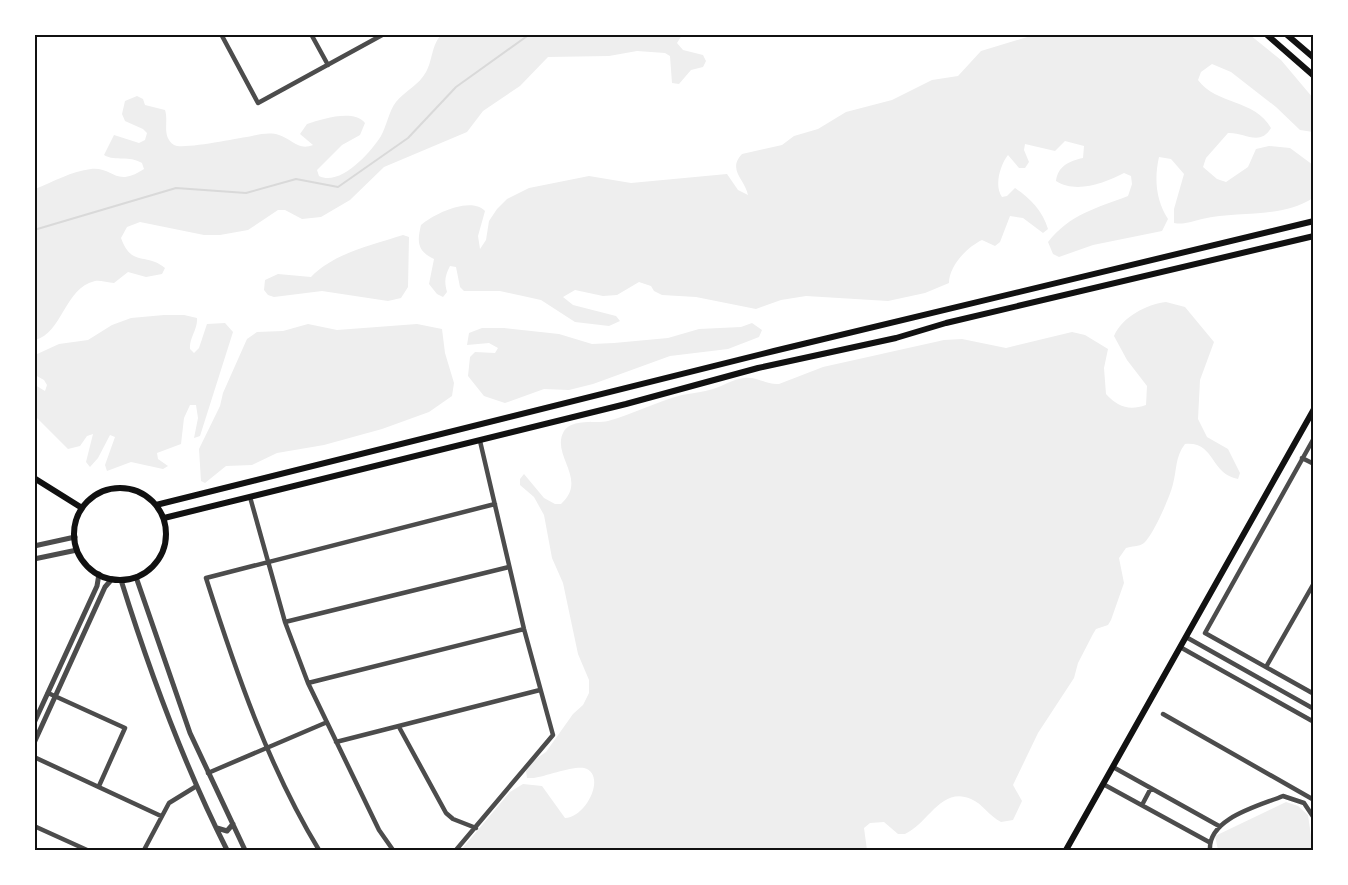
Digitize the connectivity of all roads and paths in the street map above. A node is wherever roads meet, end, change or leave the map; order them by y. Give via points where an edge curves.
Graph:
1 (221, 34) edge
2 (311, 34) edge
3 (384, 34) edge
4 (1266, 34) edge
5 (1286, 34) edge
6 (1314, 58) edge
7 (328, 65) junction
8 (1314, 76) edge
9 (1314, 221) edge
10 (1314, 236) edge
11 (1314, 409) edge
12 (1314, 438) edge
13 (480, 441) junction
14 (1302, 458) junction
15 (1314, 464) edge
16 (35, 479) edge
17 (250, 497) junction
18 (495, 504) junction
19 (156, 505) junction
20 (82, 508) junction
21 (164, 518) junction
22 (75, 537) junction
23 (34, 546) edge
24 (77, 550) junction
25 (35, 559) edge
26 (267, 560) junction
27 (509, 567) junction
28 (99, 574) junction
29 (136, 577) junction
30 (112, 579) junction
31 (121, 580) junction
32 (1314, 583) edge
33 (285, 622) junction
34 (524, 629) junction
35 (1185, 637) junction
36 (1180, 647) junction
37 (1266, 667) junction
38 (308, 683) junction
39 (540, 690) junction
40 (48, 693) junction
41 (1314, 694) edge
42 (56, 696) junction
43 (1314, 709) edge
44 (1163, 714) dead end
45 (1314, 722) edge
46 (34, 723) edge
47 (326, 723) junction
48 (399, 727) junction
49 (188, 728) junction
50 (173, 733) junction
51 (336, 742) junction
52 (34, 743) edge
53 (266, 747) junction
54 (34, 758) edge
55 (1113, 767) junction
56 (208, 773) junction
57 (1283, 783) junction
58 (1104, 784) junction
59 (99, 786) junction
60 (195, 787) junction
61 (1151, 788) junction
62 (1278, 798) junction
63 (1314, 800) edge
64 (1142, 805) junction
65 (161, 816) junction
66 (1314, 818) edge
67 (233, 824) junction
68 (34, 826) edge
69 (1219, 826) junction
70 (215, 827) junction
71 (476, 828) junction
72 (1209, 842) junction
73 (87, 850) edge
74 (144, 850) edge
75 (227, 850) edge
76 (245, 850) edge
77 (319, 850) edge
78 (393, 850) edge
79 (456, 850) edge
80 (1066, 850) edge
81 (1210, 850) edge

1 - 7 street via 258,103
2 - 7 street
3 - 7 street
4 - 8 main road
5 - 6 main road
9 - 19 main road
10 - 13 main road via 758,368
11 - 35 main road
12 - 14 street
13 - 17 main road
13 - 18 street
14 - 15 street
14 - 37 street via 1205,633
16 - 20 main road
17 - 21 main road
17 - 26 street
18 - 26 street
18 - 27 street
19 - 20 main road via 136,490 116,488 97,495
19 - 21 main road
20 - 22 main road
21 - 29 main road via 162,553 156,564
22 - 23 street
22 - 24 main road
24 - 25 street
24 - 28 main road via 82,560
26 - 33 street
26 - 53 street via 206,578
27 - 33 street
27 - 34 street
28 - 30 main road
28 - 40 street
29 - 31 main road
29 - 49 street
30 - 31 main road
30 - 42 street
31 - 50 street
32 - 37 street
33 - 38 street
34 - 38 street
34 - 39 street
35 - 36 main road
35 - 43 street
36 - 45 street
36 - 55 main road
37 - 41 street
38 - 47 street
39 - 48 street
39 - 71 street via 553,735
40 - 42 street
40 - 46 street
42 - 52 street
42 - 59 street via 125,728
44 - 57 street
47 - 51 street
47 - 53 street
48 - 51 street
48 - 71 street via 446,813
49 - 50 street
49 - 56 street
50 - 60 street
51 - 78 street via 379,830
53 - 56 street
53 - 77 street
54 - 59 street
55 - 58 main road
55 - 61 street
56 - 67 street
57 - 62 street
57 - 63 street
58 - 64 street
58 - 80 main road
59 - 65 street
60 - 65 street via 169,803
60 - 70 street
61 - 64 street
61 - 69 street
62 - 66 street via 1304,803
62 - 69 street
64 - 72 street
65 - 74 street
67 - 70 street via 223,832
67 - 76 street
68 - 73 street
69 - 72 street
70 - 75 street
71 - 79 street
72 - 81 street

